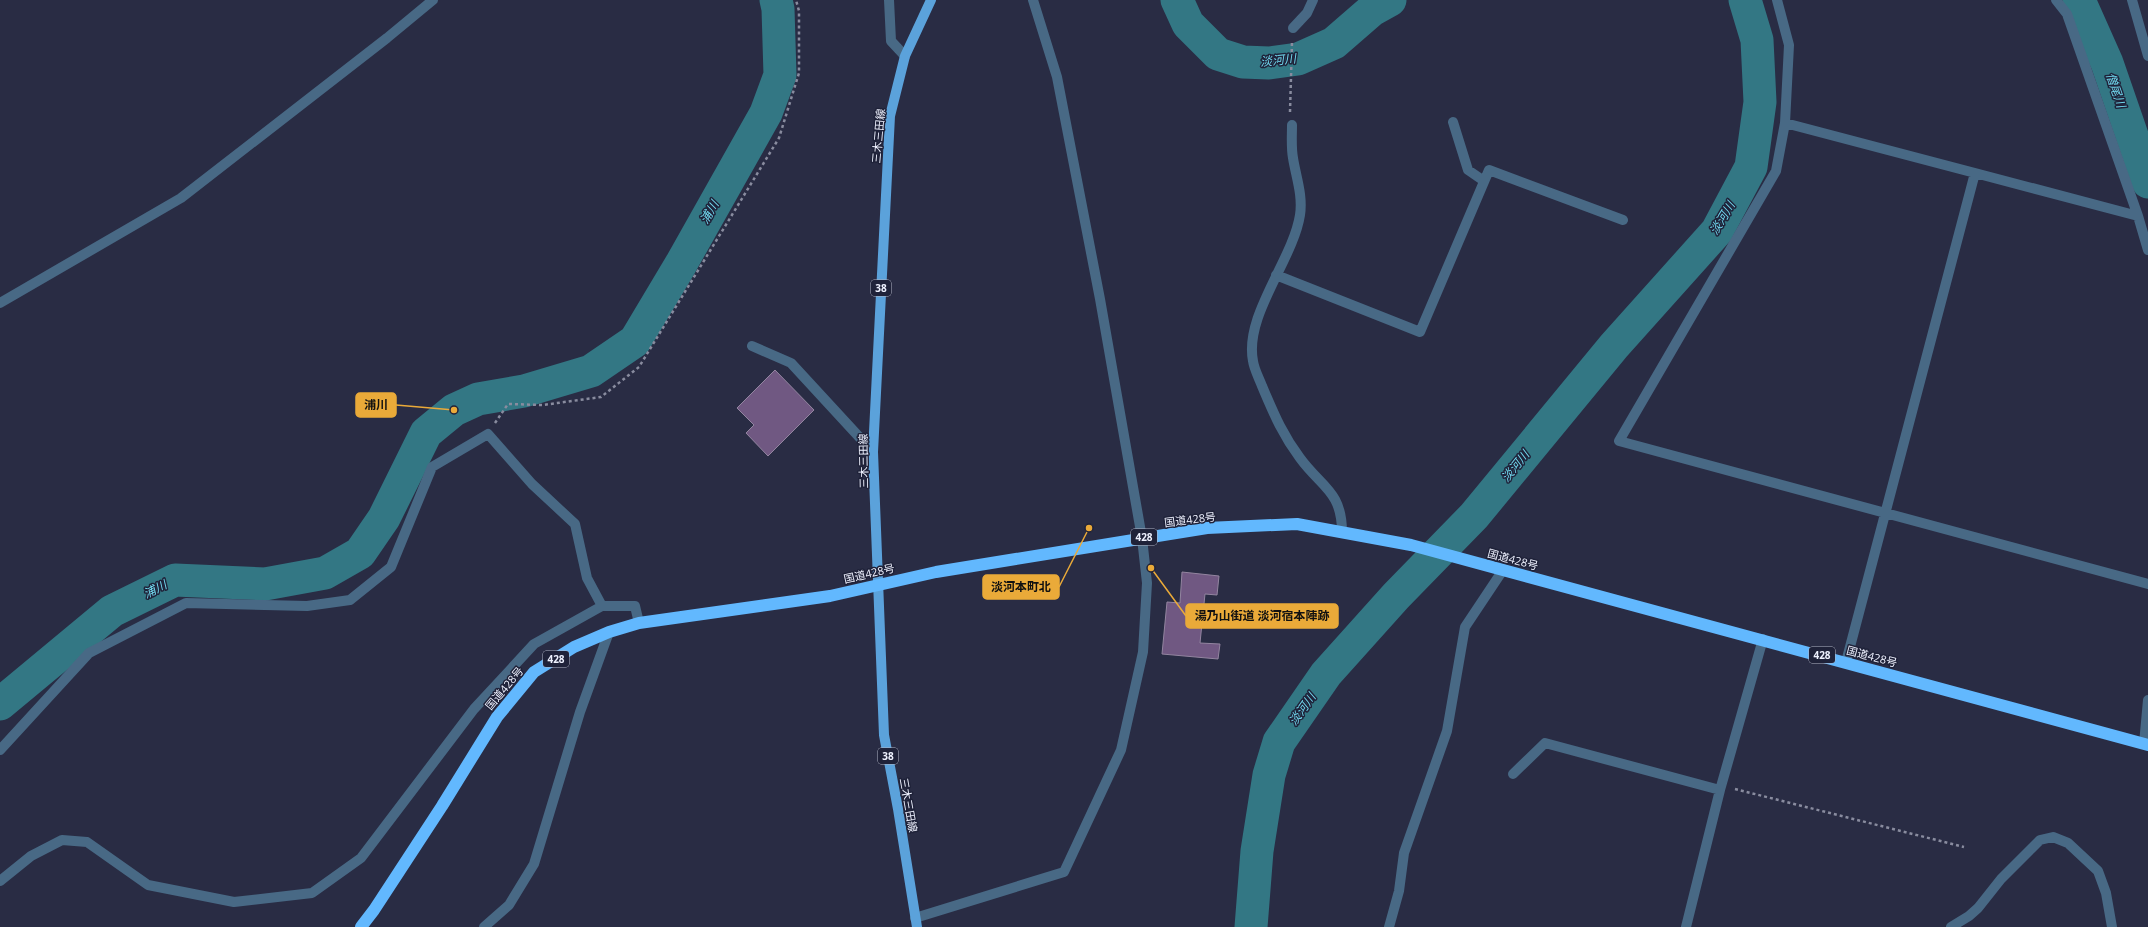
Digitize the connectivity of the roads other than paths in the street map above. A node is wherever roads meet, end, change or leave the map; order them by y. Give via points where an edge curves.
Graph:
1 (433, 0) edge
2 (889, 0) edge
3 (931, 0) edge
4 (1033, 0) edge
5 (1313, 0) edge
6 (1778, 0) edge
7 (2056, 0) edge
8 (2132, 0) edge
9 (1293, 28) road end
10 (904, 56) junction
11 (2148, 56) edge
12 (1453, 122) dead end
13 (1786, 123) junction
14 (1292, 125) road end
15 (1975, 173) junction
16 (1484, 181) junction
17 (2138, 216) junction
18 (1623, 220) dead end
19 (2148, 250) edge
20 (1276, 275) junction
21 (0, 303) edge
22 (752, 346) dead end
23 (873, 452) junction
24 (1886, 513) junction
25 (1342, 532) junction
26 (1142, 538) junction
27 (1499, 569) junction
28 (878, 584) junction
29 (2148, 584) edge
30 (602, 606) junction
31 (639, 623) junction
32 (610, 632) junction
33 (1763, 639) junction
34 (1846, 662) junction
35 (2148, 700) edge
36 (2146, 744) edge
37 (0, 750) edge
38 (1513, 774) dead end
39 (1721, 788) junction
40 (0, 881) edge
41 (916, 922) edge
42 (361, 927) edge
43 (484, 927) edge
44 (1389, 927) edge
45 (1686, 927) edge
46 (1951, 927) edge
47 (2112, 927) edge

1 - 21 street via 182,198
2 - 10 street via 891,41
3 - 10 main road, 三木三田線 / 38
4 - 26 street via 1057,76 1099,292
5 - 9 street via 1307,14
6 - 13 street via 1789,45
7 - 17 street via 2067,14
8 - 11 street
10 - 23 main road, 三木三田線 / 38 via 890,116
12 - 16 street via 1468,170
13 - 15 street
13 - 24 street via 1776,171 1619,441
14 - 20 street via 1293,156 1301,196 1300,216
15 - 17 street
15 - 24 street
16 - 18 street via 1489,170
16 - 20 street via 1420,332
17 - 19 street
20 - 25 street via 1255,325 1251,347 1253,362 1279,428 1301,460 1333,494 1342,517
22 - 23 street via 791,364
23 - 28 main road, 三木三田線 / 38
24 - 29 street
24 - 34 street
25 - 26 highway, 国道428号 / 428 via 1297,524 1208,528
25 - 27 highway, 国道428号 / 428 via 1411,545
26 - 28 highway, 国道428号 / 428
26 - 41 street via 1147,584 1143,652 1121,750 1064,872
27 - 33 highway, 国道428号 / 428
27 - 44 street via 1465,627 1447,731 1404,853
28 - 31 highway, 国道428号 / 428 via 830,596
28 - 41 main road, 三木三田線 / 38 via 884,735
30 - 31 street via 635,606
30 - 37 street via 587,578 575,524 532,484 488,434 432,467 391,567 350,600 307,606 186,603 89,653
30 - 40 street via 534,644 474,709 361,858 312,893 234,902 148,885 87,842 62,840 31,856
31 - 32 highway, 国道428号 / 428
32 - 42 highway, 国道428号 / 428 via 574,647 534,672 497,717 442,806
32 - 43 street via 580,712 534,864 509,905
33 - 34 highway, 国道428号 / 428
33 - 39 street
34 - 36 highway, 国道428号 / 428
35 - 36 street
38 - 39 street via 1544,743
39 - 45 street
46 - 47 street via 1978,908 2001,879 2040,840 2053,836 2068,843 2098,871 2106,893

